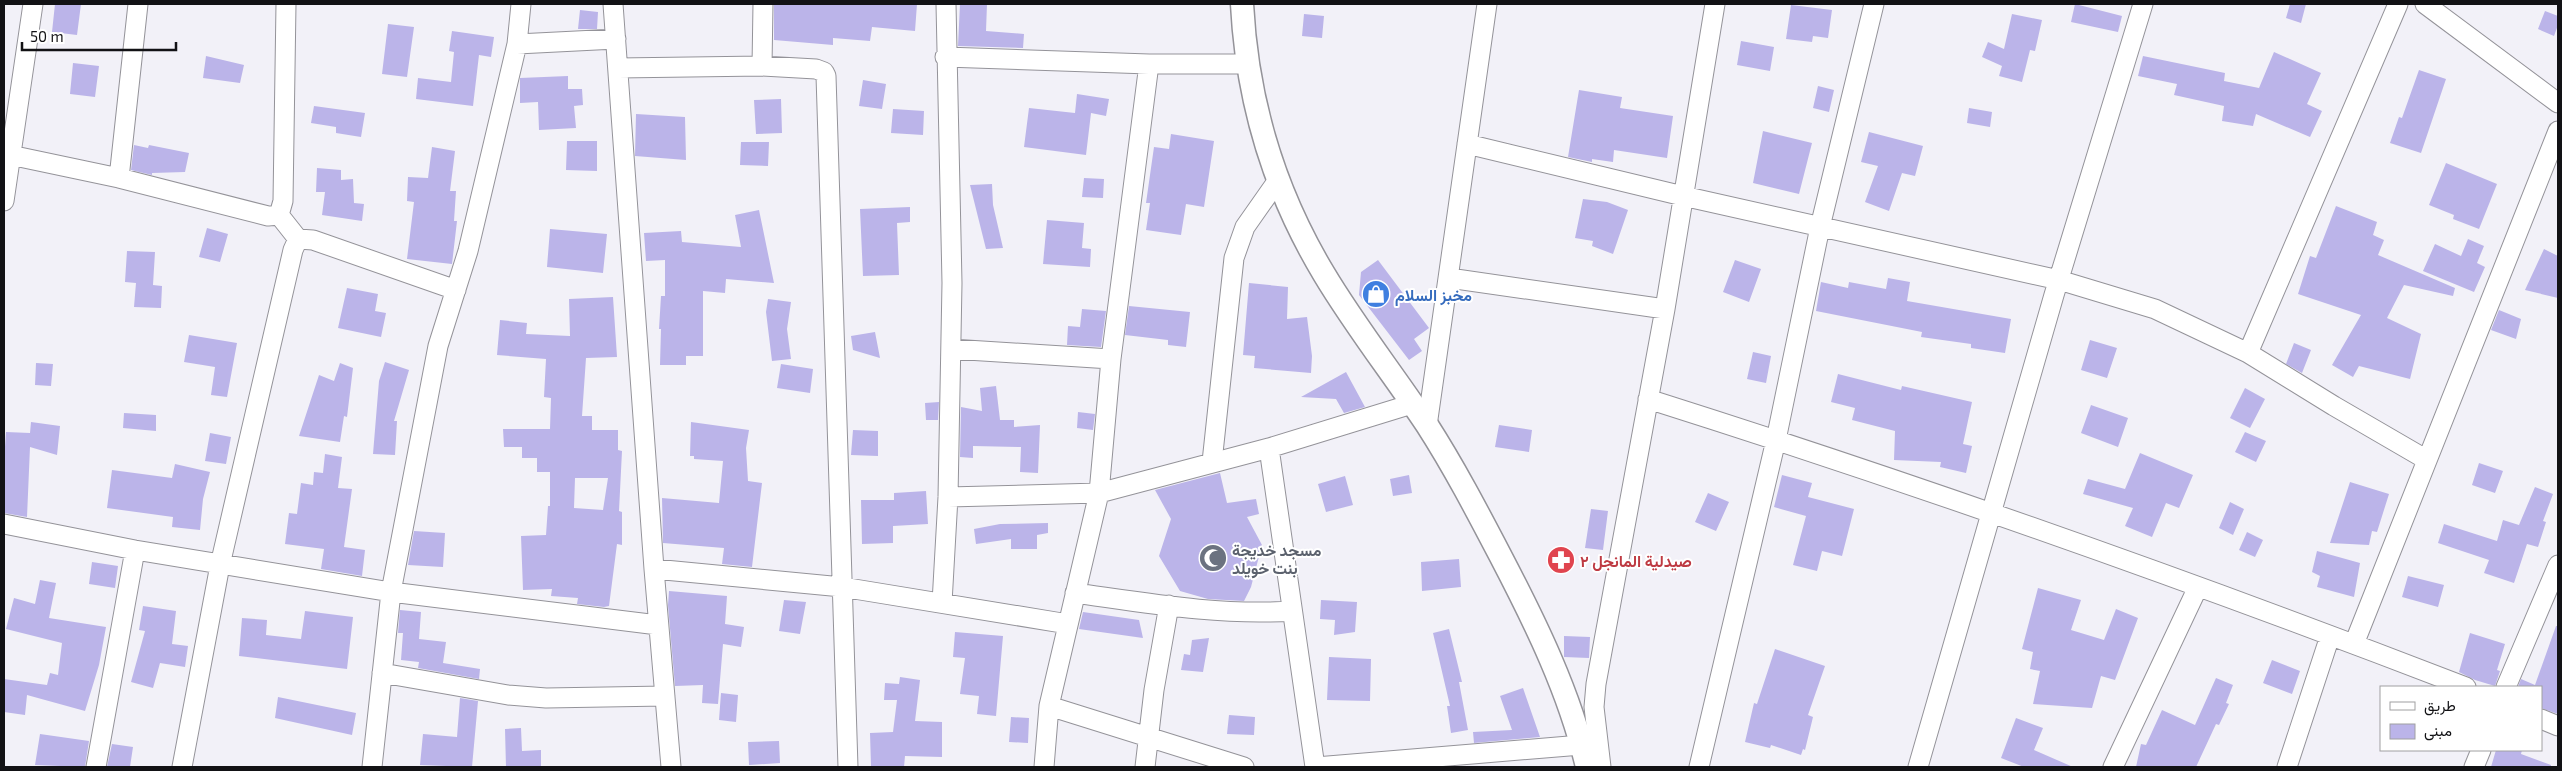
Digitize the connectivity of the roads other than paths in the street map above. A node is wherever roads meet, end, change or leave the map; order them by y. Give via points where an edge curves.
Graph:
1 (32, 4) edge
2 (138, 4) edge
3 (286, 4) edge
4 (521, 4) edge
5 (613, 4) edge
6 (763, 4) edge
7 (946, 4) edge
8 (1242, 4) edge
9 (1486, 4) edge
10 (1714, 4) edge
11 (1874, 4) edge
12 (2143, 4) edge
13 (2398, 4) edge
14 (2425, 4) edge
15 (616, 39) junction
16 (517, 44) junction
17 (946, 57) junction
18 (1149, 64) junction
19 (1246, 64) junction
20 (762, 66) junction
21 (618, 68) junction
22 (2558, 103) edge
23 (2558, 131) edge
24 (1467, 144) junction
25 (8, 157) edge
26 (120, 178) junction
27 (1278, 180) junction
28 (1683, 196) junction
29 (4, 201) edge
30 (279, 215) junction
31 (1820, 227) junction
32 (298, 239) junction
33 (1449, 278) junction
34 (2059, 280) junction
35 (456, 290) junction
36 (1666, 309) junction
37 (951, 349) junction
38 (2248, 353) junction
39 (1111, 359) junction
40 (1648, 399) junction
41 (1412, 404) junction
42 (1427, 426) junction
43 (1776, 440) junction
44 (1269, 448) junction
45 (2427, 460) junction
46 (1212, 462) junction
47 (1099, 493) junction
48 (948, 497) junction
49 (1992, 512) junction
50 (4, 524) edge
51 (135, 550) junction
52 (220, 565) junction
53 (2558, 565) edge
54 (654, 569) junction
55 (842, 587) junction
56 (2198, 587) junction
57 (391, 592) junction
58 (1075, 593) junction
59 (942, 603) junction
60 (1168, 605) junction
61 (1292, 611) junction
62 (1068, 624) junction
63 (658, 625) junction
64 (2330, 636) junction
65 (2354, 644) junction
66 (382, 672) junction
67 (2463, 686) edge
68 (2506, 686) edge
69 (665, 696) junction
70 (1050, 706) junction
71 (2542, 719) edge
72 (2558, 726) edge
73 (1148, 738) junction
74 (2481, 751) edge
75 (1590, 762) edge
76 (1369, 764) edge
77 (96, 767) edge
78 (182, 767) edge
79 (372, 767) edge
80 (670, 767) edge
81 (848, 767) edge
82 (1044, 767) edge
83 (1145, 767) edge
84 (1244, 767) edge
85 (1315, 767) edge
86 (1699, 767) edge
87 (1918, 767) edge
88 (2114, 767) edge
89 (2287, 767) edge
90 (2474, 767) edge

1 - 25 street
2 - 26 street
3 - 30 street via 283,201
4 - 16 street
5 - 15 street
6 - 20 street
7 - 17 street
8 - 19 street
9 - 24 street
10 - 28 street
11 - 31 street
12 - 34 street
13 - 38 street
14 - 22 street
15 - 16 street
15 - 21 street
16 - 35 street
17 - 18 street
17 - 37 street
18 - 19 street
18 - 39 street
19 - 27 street via 1258,119
20 - 21 street
20 - 55 street via 816,69 826,76
21 - 54 street
23 - 45 street
24 - 28 street
24 - 33 street
25 - 26 street
25 - 29 street
26 - 30 street via 268,216
27 - 41 street via 1298,227 1324,274
27 - 46 street via 1246,227 1234,258
28 - 31 street
28 - 36 street
30 - 32 street
31 - 34 street
31 - 43 street
32 - 35 street via 314,240
32 - 52 street
33 - 36 street
33 - 42 street
34 - 38 street via 2155,309
34 - 49 street
35 - 57 street via 438,346
36 - 40 street
37 - 39 street
37 - 48 street
38 - 45 street
39 - 47 street
40 - 43 street
40 - 75 street via 1596,684
41 - 42 street
41 - 44 street
42 - 75 street via 1518,591 1555,670
43 - 49 street
43 - 86 street
44 - 46 street
44 - 61 street
45 - 65 street
46 - 47 street
47 - 48 street
47 - 58 street
48 - 59 street
49 - 56 street
49 - 87 street
50 - 51 street
51 - 52 street
51 - 77 street
52 - 57 street
52 - 78 street
53 - 68 street
54 - 55 street
54 - 63 street
55 - 59 street
55 - 81 street
56 - 64 street
56 - 88 street
57 - 63 street
57 - 66 street
58 - 60 street
58 - 62 street
59 - 62 street
60 - 61 street via 1258,613
60 - 73 street
61 - 85 street
62 - 70 street
63 - 69 street
64 - 65 street
64 - 89 street
65 - 67 street
66 - 69 street via 508,695 546,698
66 - 79 street
69 - 80 street
70 - 73 street
70 - 82 street
71 - 72 street
73 - 83 street
73 - 84 street
74 - 90 street
75 - 76 street
76 - 85 street

